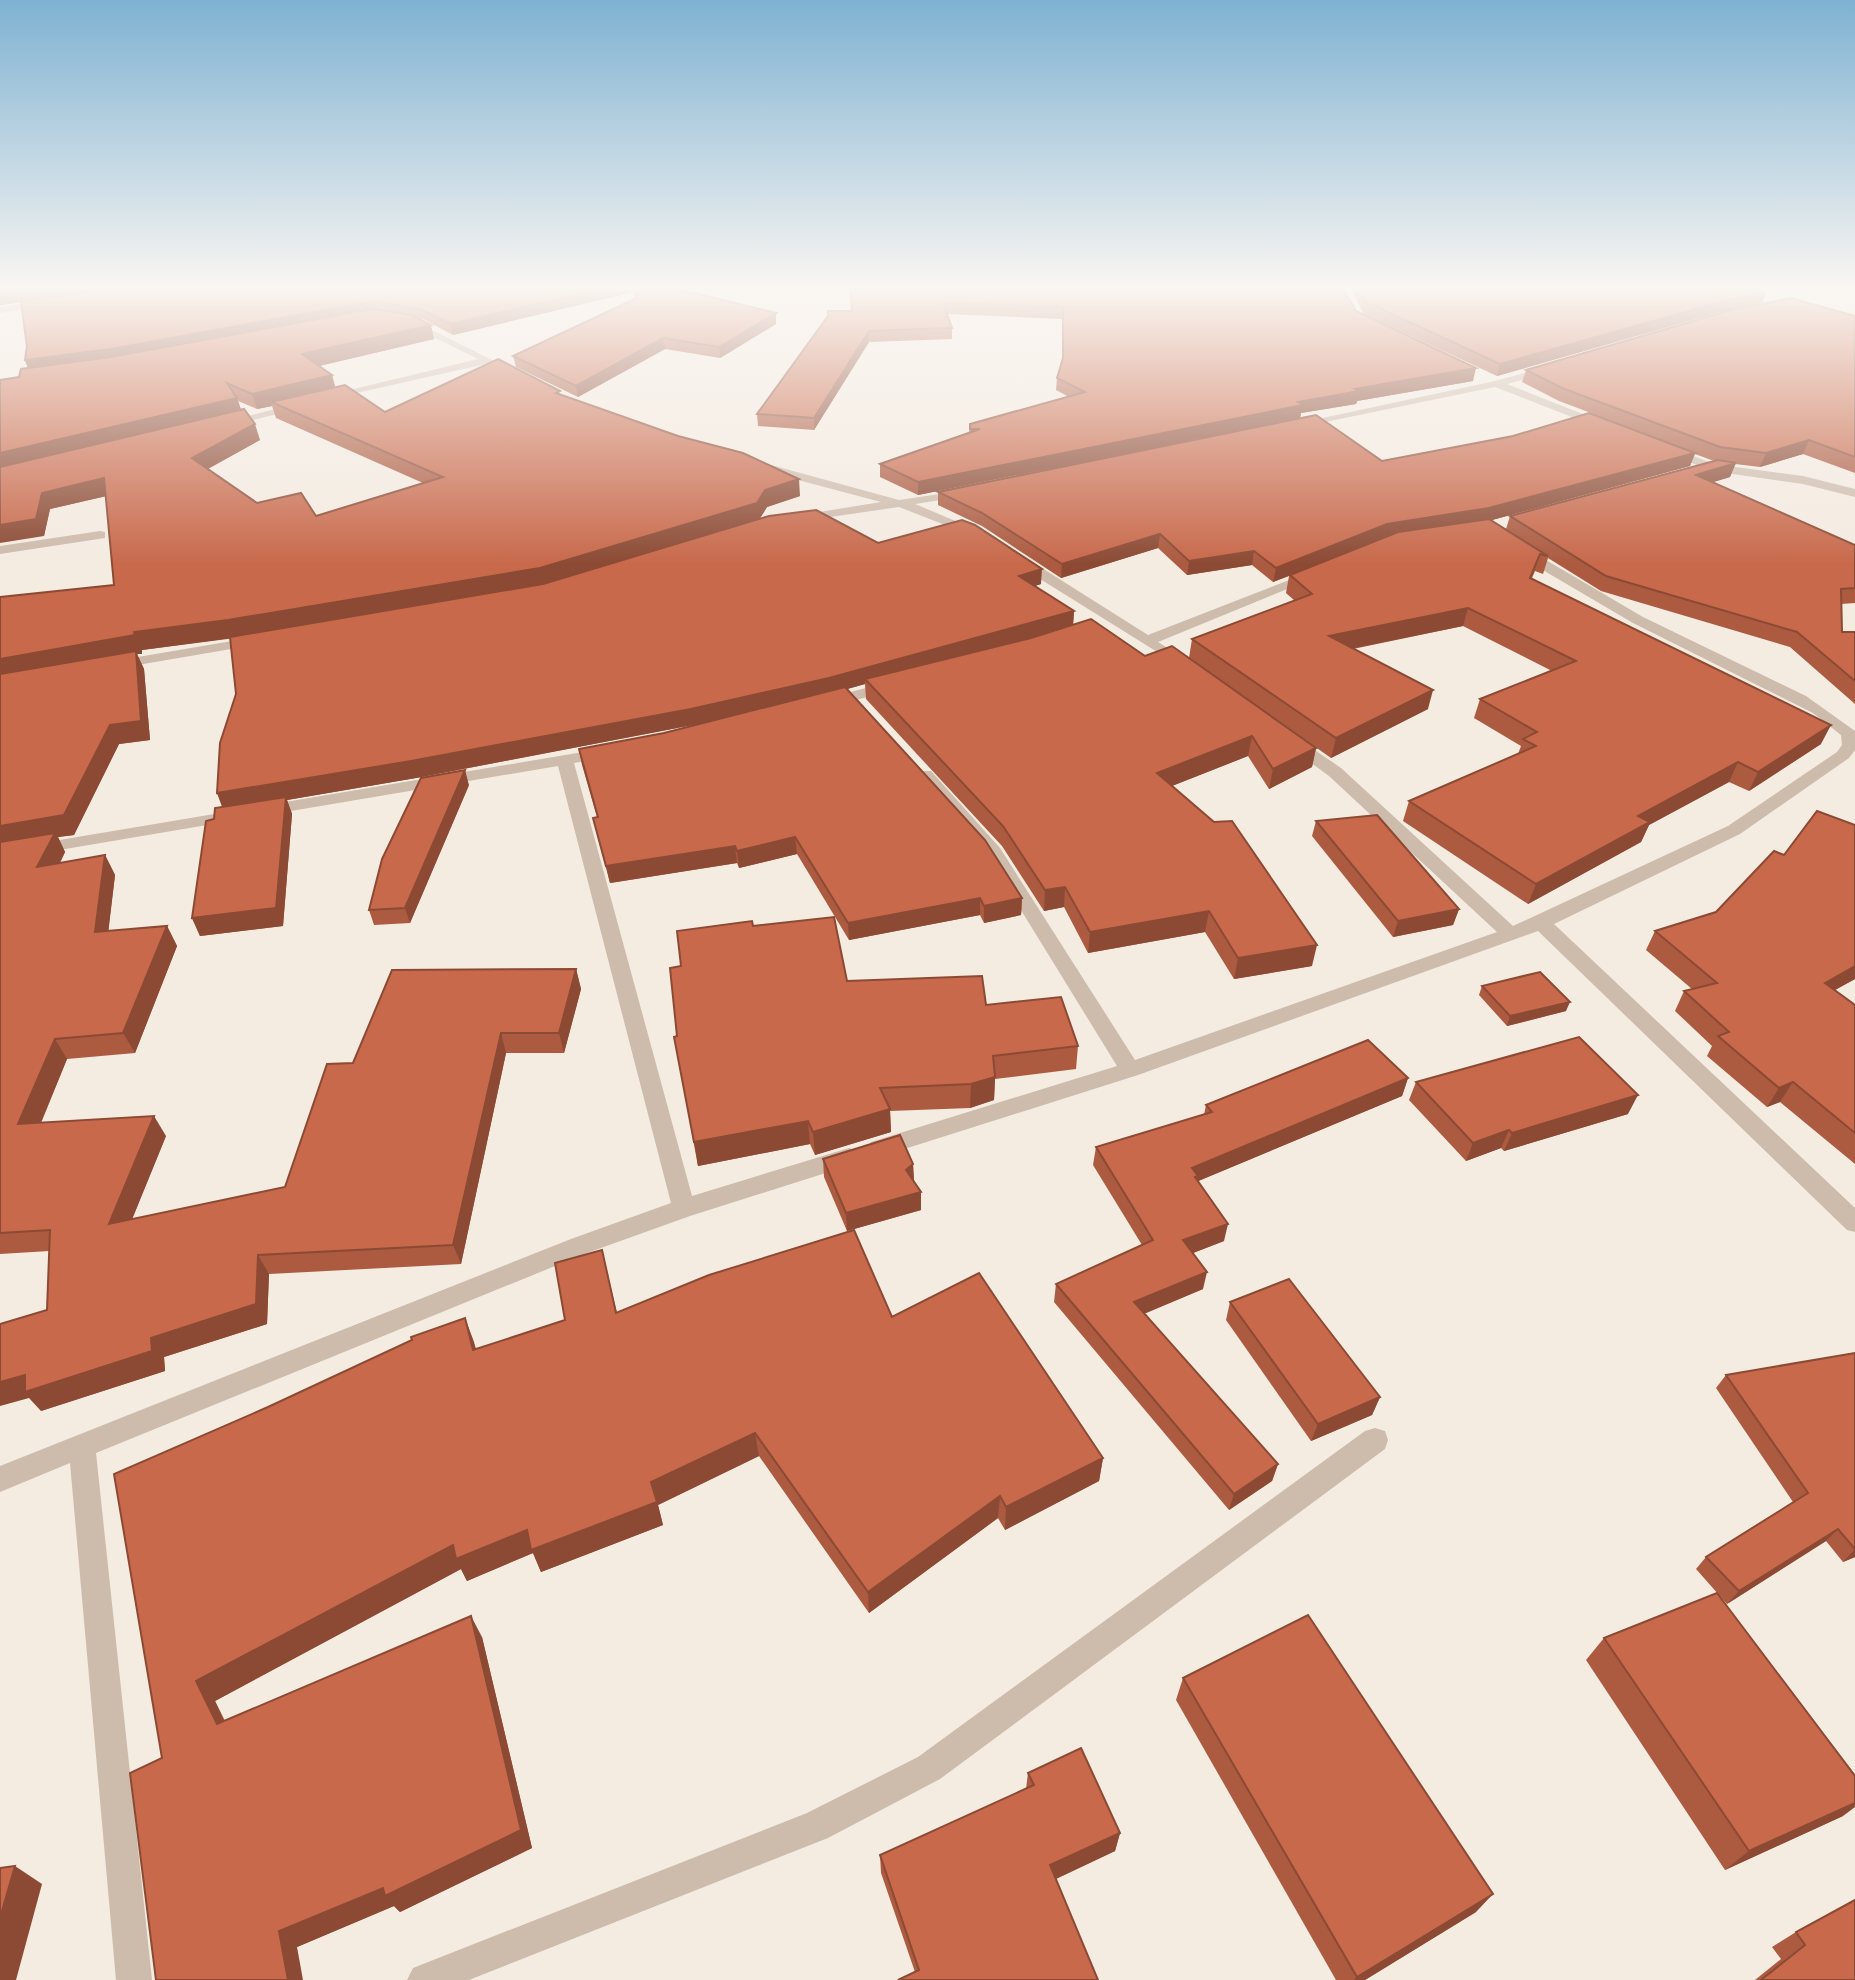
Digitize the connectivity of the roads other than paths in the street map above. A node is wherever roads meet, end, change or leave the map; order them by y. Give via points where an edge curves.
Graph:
1 (408, 379) edge
2 (526, 379) edge
3 (1485, 379) edge
4 (1513, 379) edge
5 (529, 381) edge
6 (1496, 384) junction
7 (207, 428) edge
8 (1611, 428) edge
9 (1278, 429) edge
10 (1654, 445) edge
11 (751, 464) edge
12 (1712, 467) junction
13 (1682, 475) edge
14 (983, 489) edge
15 (1855, 493) edge
16 (905, 505) junction
17 (783, 522) edge
18 (100, 535) dead end
19 (1500, 537) edge
20 (0, 550) edge
21 (1322, 572) edge
22 (265, 640) edge
23 (1149, 640) junction
24 (92, 669) edge
25 (1198, 675) edge
26 (909, 681) edge
27 (805, 708) edge
28 (1285, 737) edge
29 (623, 750) edge
30 (565, 761) junction
31 (916, 765) edge
32 (0, 855) edge
33 (1541, 923) junction
34 (1509, 933) junction
35 (1130, 1070) junction
36 (684, 1208) junction
37 (1855, 1223) edge
38 (1375, 1440) dead end
39 (82, 1444) junction
40 (0, 1479) edge
41 (134, 1980) edge
42 (425, 1980) edge

1 - 7 street
2 - 5 street
3 - 6 street
4 - 6 street
6 - 8 street
6 - 9 street
10 - 12 street
11 - 16 street
12 - 13 street
12 - 15 street
14 - 16 street
16 - 17 street
16 - 23 street via 981,534 1106,624
18 - 20 street
19 - 33 street via 1589,594 1819,710 1849,734 1843,755 1734,830
21 - 23 street
22 - 24 street
23 - 25 street
26 - 27 street via 857,702
28 - 34 street via 1335,772
29 - 30 street
30 - 32 street
30 - 36 street
31 - 35 street via 994,852
33 - 34 street
33 - 37 street
34 - 35 street
35 - 36 street
36 - 39 street
38 - 42 street via 929,1768 816,1826
39 - 40 street
39 - 41 street

